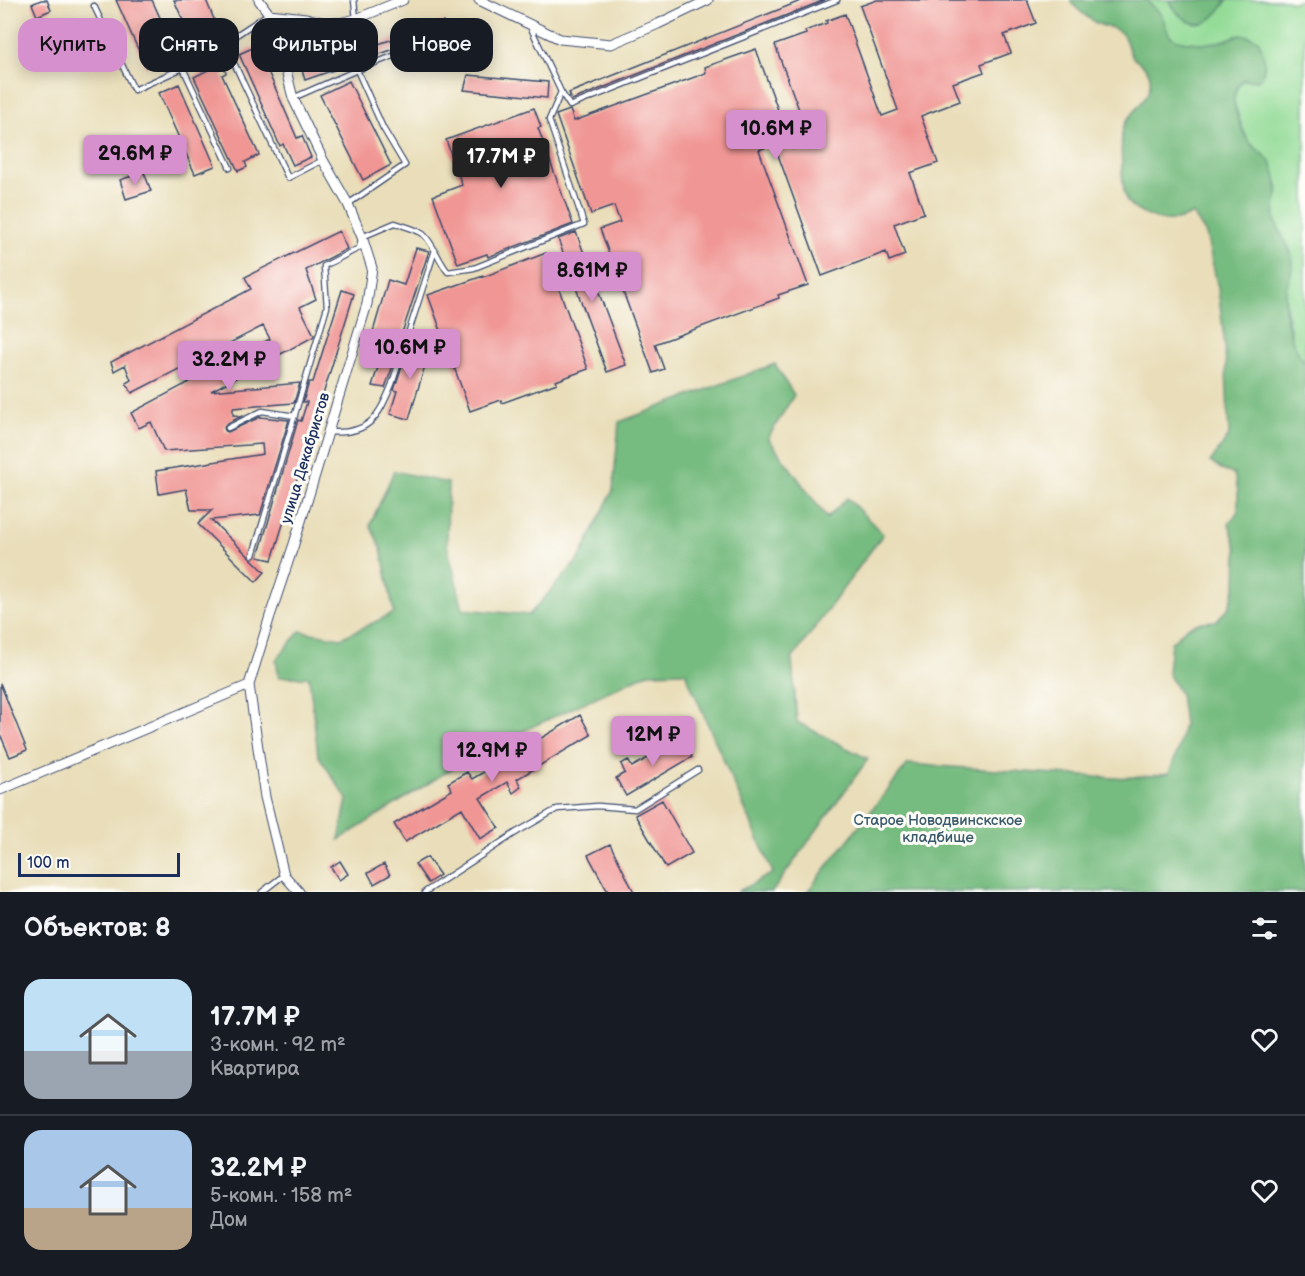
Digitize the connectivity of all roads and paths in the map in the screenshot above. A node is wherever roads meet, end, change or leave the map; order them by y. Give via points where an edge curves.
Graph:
1 (259, 0) edge
2 (354, 0) edge
3 (403, 0) edge
4 (478, 0) edge
5 (708, 0) edge
6 (837, 0) edge
7 (94, 6) dead end
8 (269, 14) junction
9 (297, 18) edge
10 (356, 18) edge
11 (358, 18) edge
12 (529, 24) junction
13 (239, 33) edge
14 (174, 72) edge
15 (185, 72) edge
16 (238, 72) edge
17 (352, 72) edge
18 (358, 72) edge
19 (561, 92) junction
20 (293, 98) junction
21 (323, 160) junction
22 (230, 168) dead end
23 (348, 204) junction
24 (362, 237) junction
25 (435, 250) junction
26 (295, 416) junction
27 (228, 428) dead end
28 (328, 432) junction
29 (253, 555) dead end
30 (249, 685) junction
31 (698, 770) dead end
32 (0, 790) edge
33 (284, 875) junction
34 (262, 892) edge
35 (299, 892) edge
36 (425, 892) edge

1 - 8 street
2 - 10 lane
3 - 11 street
4 - 12 street
5 - 12 street via 610,44 560,39
6 - 19 lane via 570,106
7 - 14 lane via 134,90
8 - 9 street
8 - 13 lane
8 - 20 street, улица Декабристов
12 - 19 lane
15 - 22 lane
16 - 21 lane via 288,178
17 - 20 lane
18 - 23 lane via 405,165
19 - 25 lane via 549,120 584,224 474,268 448,272
20 - 21 street, улица Декабристов
21 - 23 street, улица Декабристов
23 - 24 street, улица Декабристов
24 - 25 lane via 395,223 422,233
24 - 26 lane via 359,248 324,266 327,307
24 - 28 street, улица Декабристов via 372,268 367,304
25 - 28 lane via 385,402 363,428
26 - 27 lane via 262,411
26 - 29 lane
28 - 30 street, улица Декабристов
30 - 32 street
30 - 33 street, улица Декабристов via 265,797
31 - 36 lane via 635,809 557,809
33 - 34 lane
33 - 35 street, улица Декабристов

